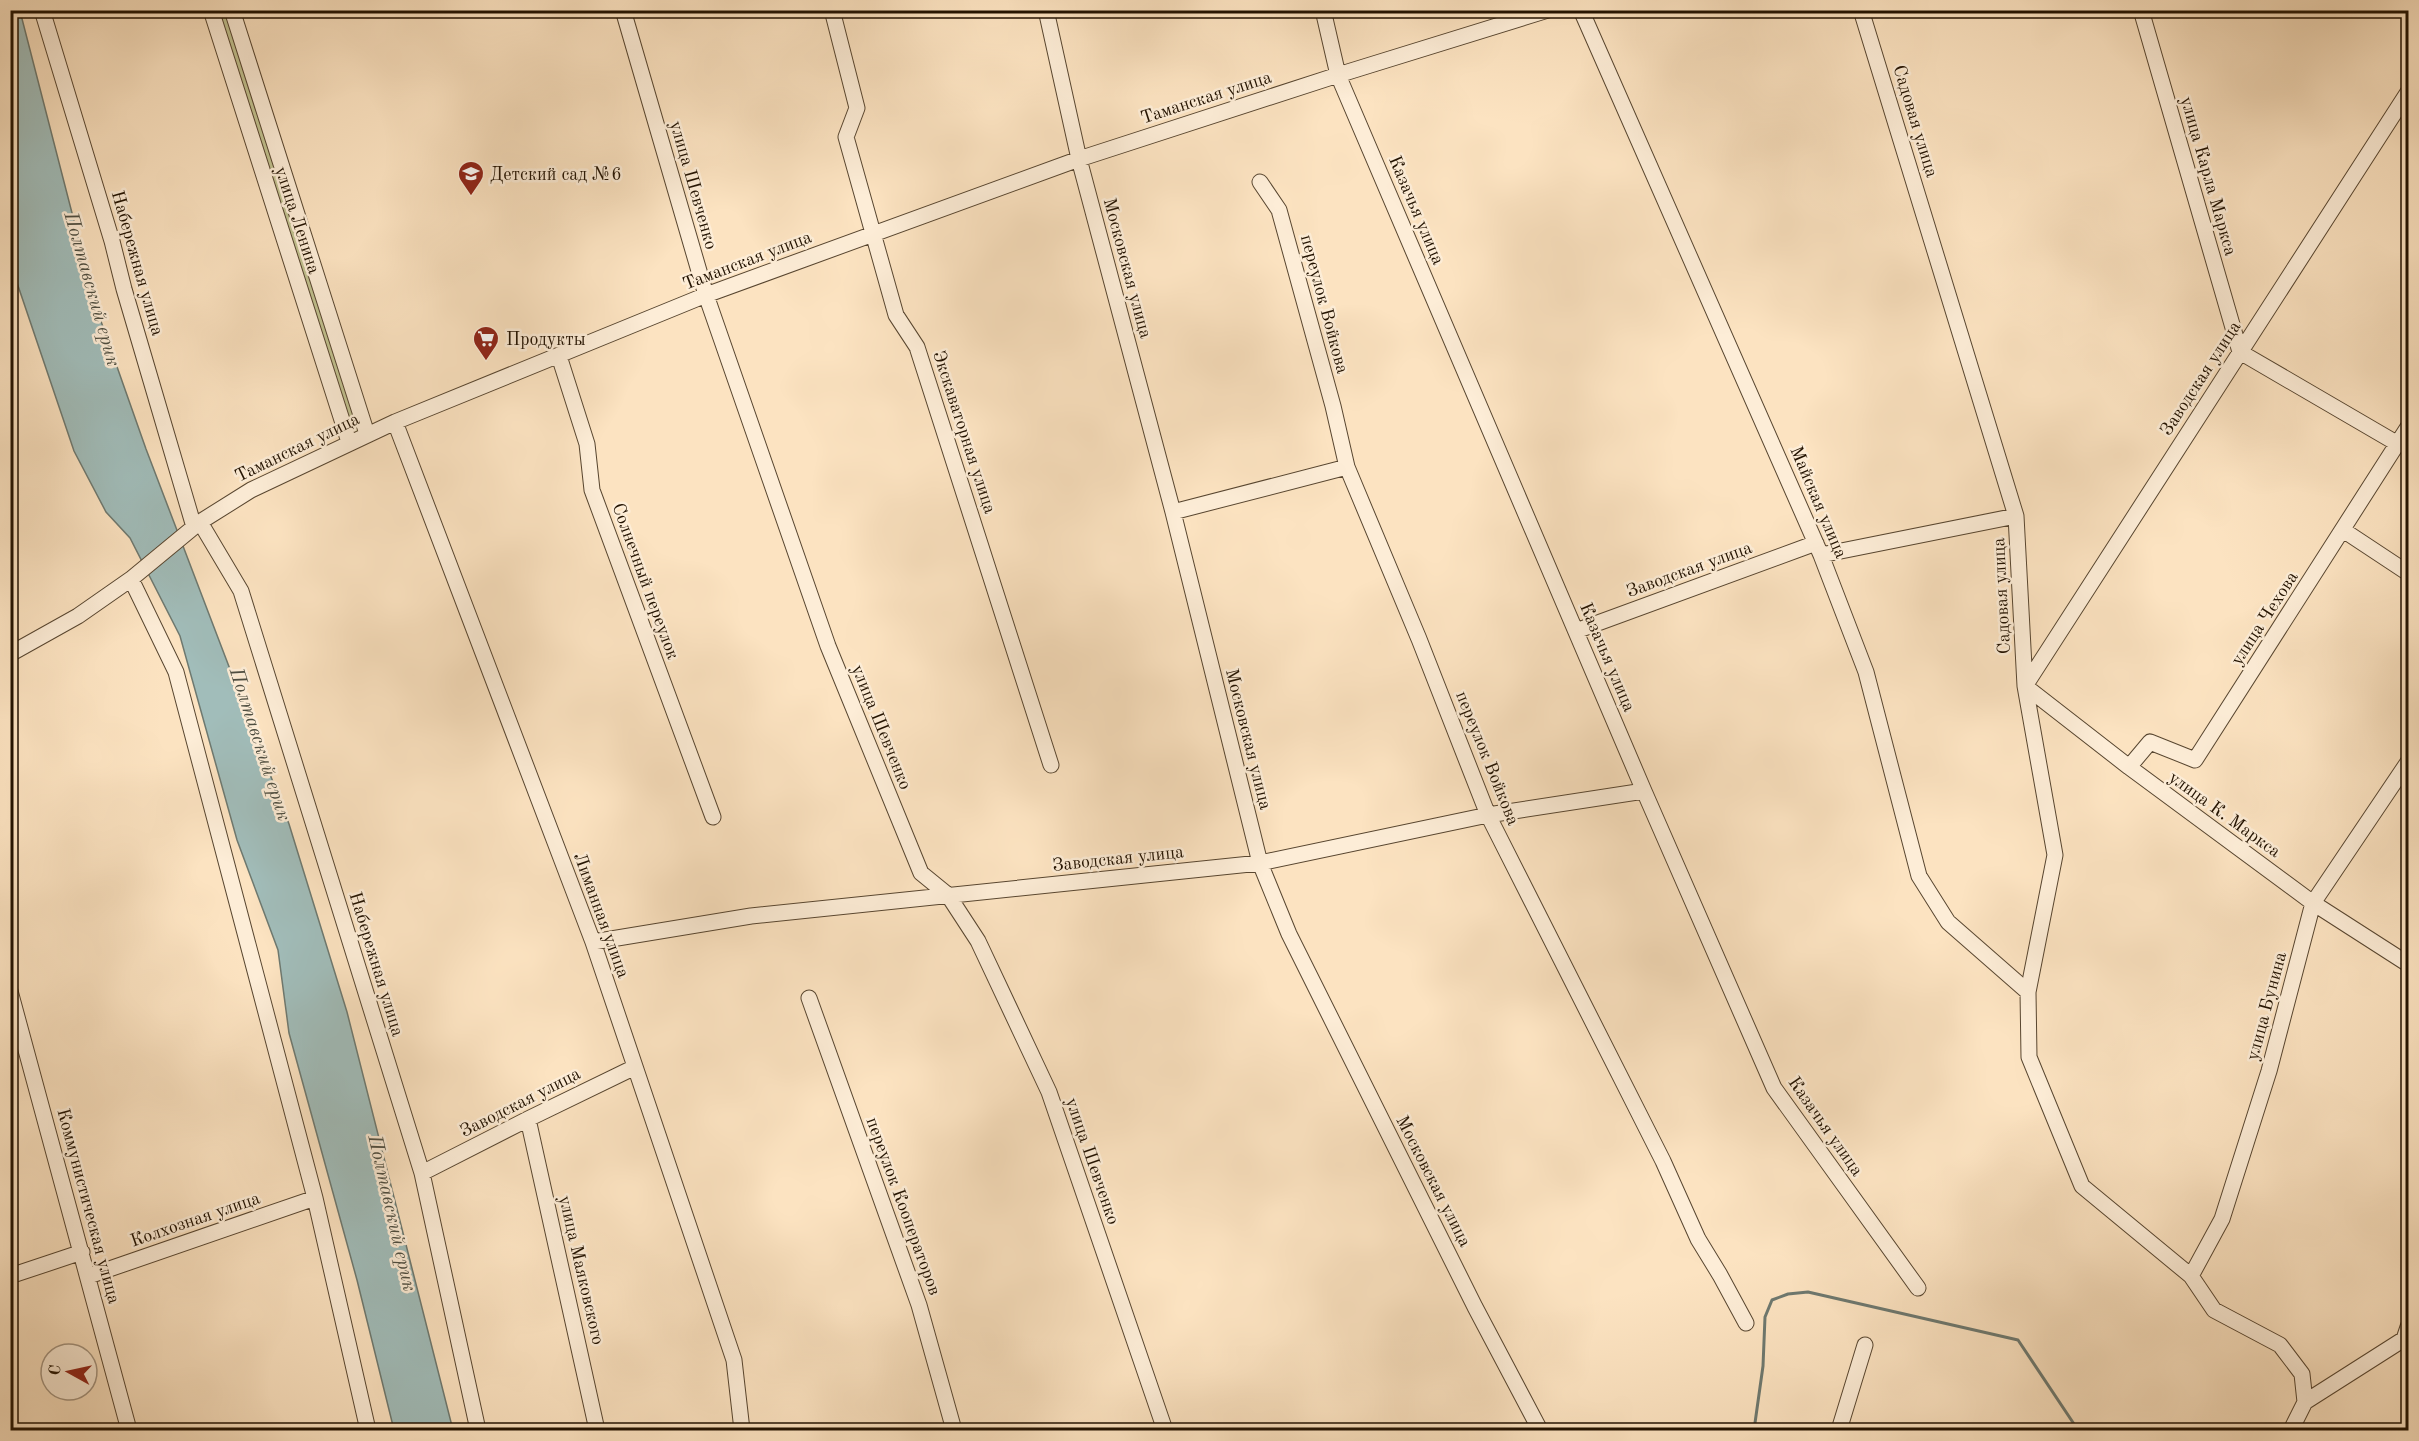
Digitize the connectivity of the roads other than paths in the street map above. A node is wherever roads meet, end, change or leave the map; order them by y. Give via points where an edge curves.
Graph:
1 (42, 10) edge
2 (211, 10) edge
3 (232, 10) edge
4 (623, 10) edge
5 (832, 10) edge
6 (1046, 10) edge
7 (1323, 10) edge
8 (1548, 10) edge
9 (1581, 10) edge
10 (1862, 10) edge
11 (2141, 10) edge
12 (1338, 75) junction
13 (2409, 92) edge
14 (1079, 159) junction
15 (1260, 182) dead end
16 (873, 233) junction
17 (706, 295) junction
18 (2240, 352) junction
19 (559, 356) junction
20 (395, 422) junction
21 (2409, 427) edge
22 (367, 434) junction
23 (349, 442) junction
24 (2398, 444) junction
25 (1347, 467) junction
26 (1173, 512) junction
27 (2016, 516) junction
28 (197, 525) junction
29 (2343, 530) junction
30 (1819, 549) junction
31 (2409, 573) edge
32 (130, 579) junction
33 (1576, 631) junction
34 (10, 654) edge
35 (2025, 686) junction
36 (2409, 762) edge
37 (1051, 765) dead end
38 (2129, 767) junction
39 (1644, 791) junction
40 (1488, 815) junction
41 (713, 816) dead end
42 (1260, 863) junction
43 (948, 895) junction
44 (2313, 903) junction
45 (593, 942) junction
46 (2409, 964) edge
47 (10, 992) edge
48 (2028, 992) junction
49 (809, 998) dead end
50 (635, 1067) junction
51 (528, 1119) junction
52 (422, 1173) junction
53 (315, 1198) junction
54 (82, 1252) junction
55 (10, 1276) edge
56 (89, 1276) junction
57 (2191, 1276) junction
58 (1918, 1288) dead end
59 (1746, 1323) dead end
60 (2409, 1327) edge
61 (1865, 1345) dead end
62 (2305, 1402) junction
63 (129, 1431) edge
64 (368, 1431) edge
65 (478, 1431) edge
66 (597, 1431) edge
67 (742, 1431) edge
68 (954, 1431) edge
69 (1165, 1431) edge
70 (1540, 1431) edge
71 (1839, 1431) edge
72 (2291, 1431) edge

1 - 28 street, Набережная улица
2 - 23 street, улица Ленина
3 - 22 street, улица Ленина
4 - 17 street, улица Шевченко
5 - 16 street, Экскаваторная улица via 857,108 846,137
6 - 14 street, Московская улица
7 - 12 street, Казачья улица
8 - 12 street, Таманская улица
9 - 30 street, Майская улица
10 - 27 street, Садовая улица
11 - 18 street, улица Карла Маркса
12 - 14 street, Таманская улица
12 - 33 street, Казачья улица
13 - 18 street, Заводская улица
14 - 16 street, Таманская улица
14 - 26 street, Московская улица
15 - 25 street, переулок Войкова via 1279,210
16 - 17 street, Таманская улица
16 - 37 street, Экскаваторная улица via 896,315 917,347
17 - 19 street, Таманская улица
17 - 43 street, улица Шевченко via 828,646 921,873
18 - 24 street
18 - 35 street, Заводская улица
19 - 20 street, Таманская улица
19 - 41 street, Солнечный переулок via 587,444 591,490
20 - 22 street, Таманская улица
20 - 45 street, Лиманная улица
21 - 24 street, улица Чехова
22 - 23 street, Таманская улица
23 - 28 street, Таманская улица via 251,490
24 - 29 street, улица Чехова
25 - 26 street
25 - 40 street, переулок Войкова
26 - 42 street, Московская улица
27 - 30 street, Заводская улица
27 - 35 street, Садовая улица
28 - 32 street, Таманская улица
28 - 52 street, Набережная улица via 240,591
29 - 31 street
29 - 38 street, улица Чехова via 2195,760 2150,742
30 - 33 street, Заводская улица
30 - 48 street, Майская улица via 1866,672 1919,876 1948,922
32 - 34 street, Таманская улица via 78,616
32 - 53 street via 176,672
33 - 39 street, Казачья улица
35 - 38 street, улица К. Маркса
35 - 48 street, Садовая улица via 2055,855
36 - 44 street, улица Бунина
38 - 44 street, улица К. Маркса
39 - 40 street, Заводская улица
39 - 58 street, Казачья улица via 1774,1088
40 - 42 street, Заводская улица
40 - 59 street, переулок Войкова via 1663,1161 1698,1239
42 - 43 street, Заводская улица
42 - 70 street, Московская улица via 1289,934
43 - 45 street, Заводская улица via 751,916
43 - 69 street, улица Шевченко via 978,941 1049,1092
44 - 46 street, улица К. Маркса
44 - 57 street, улица Бунина via 2269,1071 2222,1219
45 - 50 street, Лиманная улица
47 - 54 street, Коммунистическая улица
48 - 57 street, Садовая улица via 2029,1057 2082,1186
49 - 68 street, переулок Кооператоров via 919,1305
50 - 51 street, Заводская улица
50 - 67 street, Лиманная улица via 734,1360
51 - 52 street, Заводская улица
51 - 66 street, улица Маяковского
52 - 65 street, Набережная улица
53 - 56 street, Колхозная улица
53 - 64 street
54 - 55 street
54 - 56 street, Коммунистическая улица
56 - 63 street, Коммунистическая улица
57 - 62 street via 2214,1310 2280,1345 2302,1374
60 - 62 street via 2404,1339
61 - 71 street
62 - 72 street

